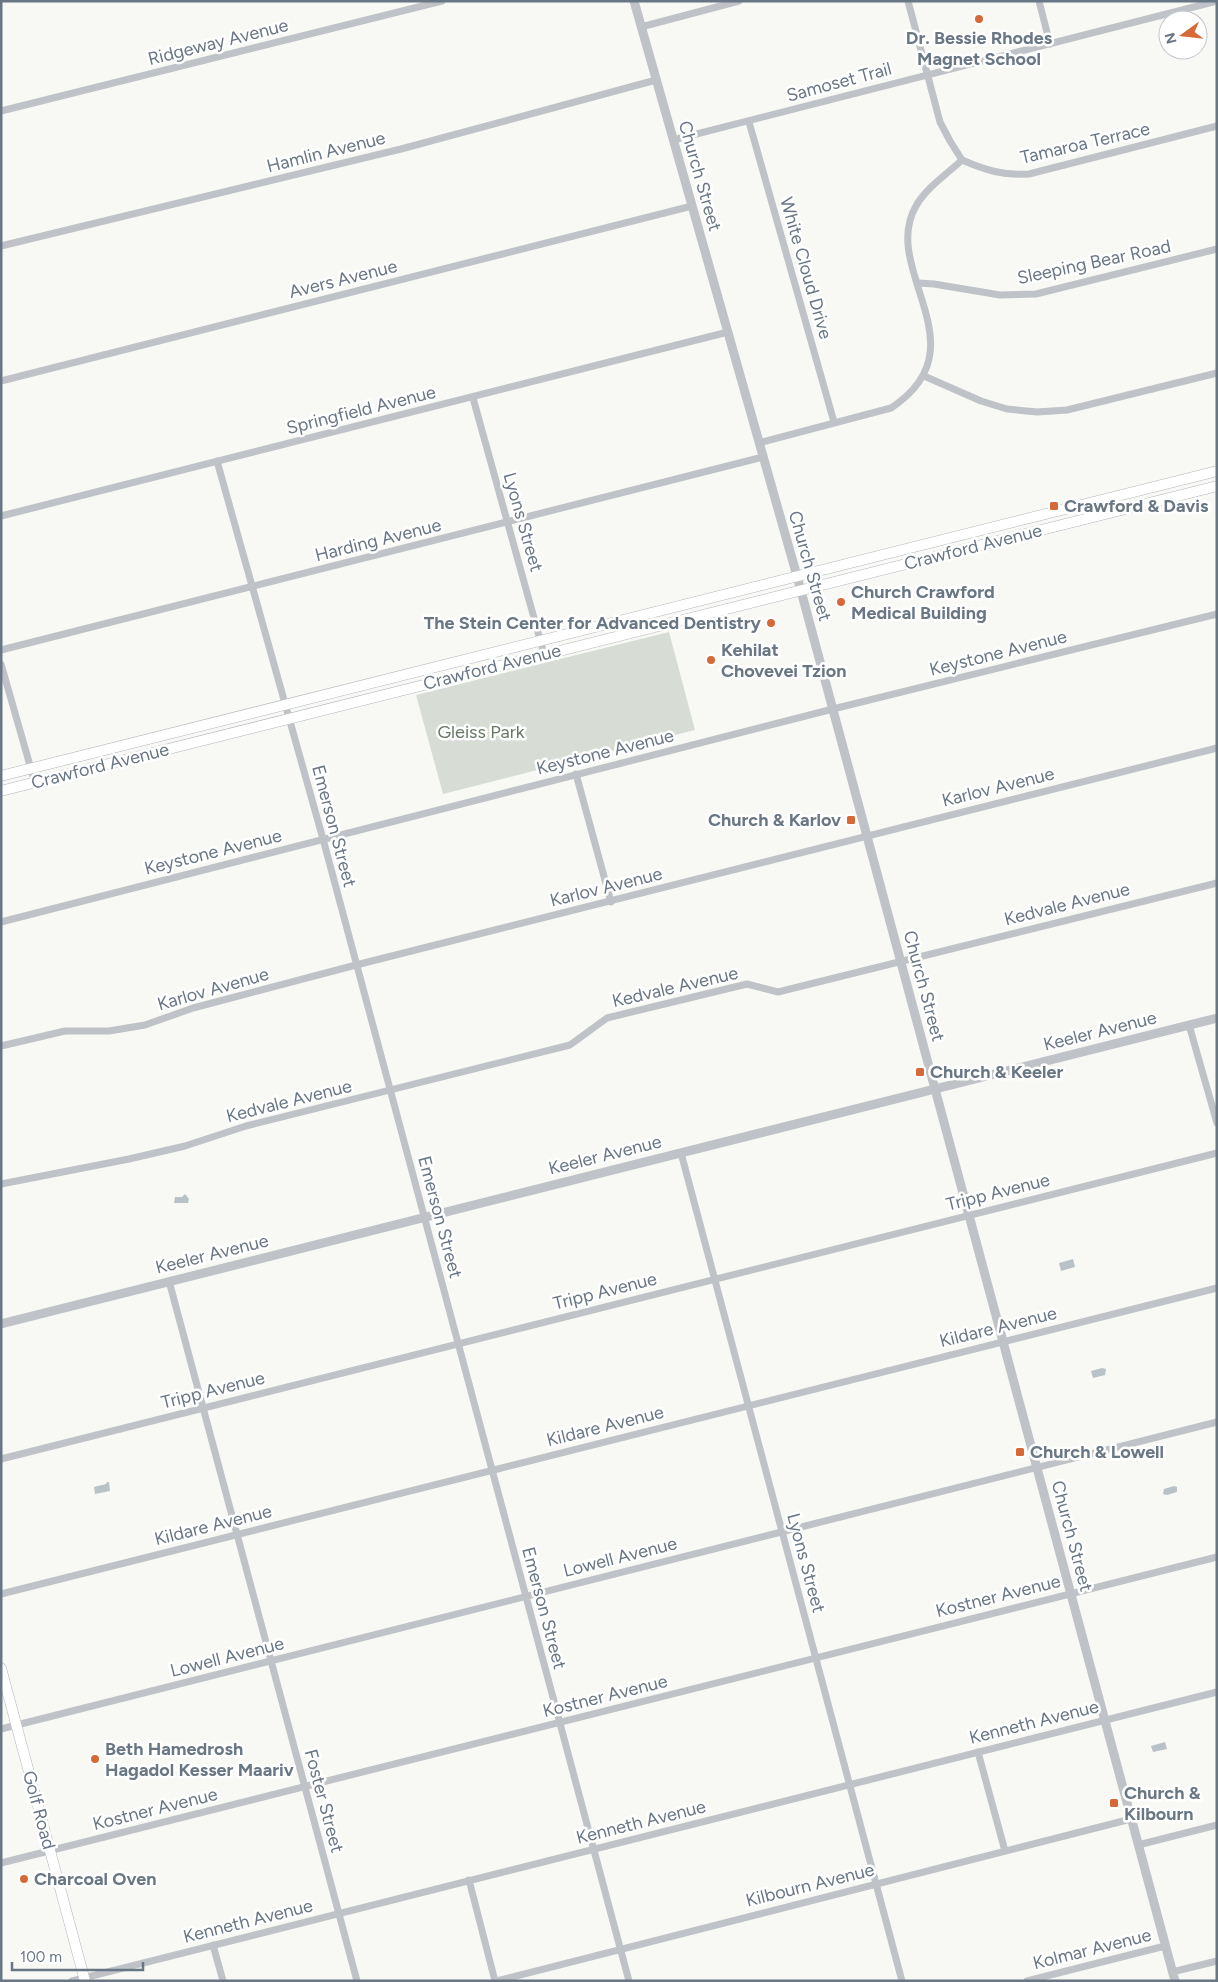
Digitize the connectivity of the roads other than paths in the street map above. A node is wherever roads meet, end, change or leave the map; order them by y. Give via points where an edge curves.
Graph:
1 (442, 1) edge
2 (634, 1) edge
3 (739, 1) edge
4 (908, 1) edge
5 (1039, 1) edge
6 (1217, 2) edge
7 (641, 27) junction
8 (1050, 44) junction
9 (928, 75) junction
10 (656, 80) junction
11 (1, 111) edge
12 (749, 122) junction
13 (1217, 126) edge
14 (673, 140) junction
15 (962, 160) junction
16 (692, 206) junction
17 (1, 246) edge
18 (1217, 250) edge
19 (918, 283) junction
20 (728, 332) junction
21 (1217, 373) edge
22 (924, 376) junction
23 (1, 380) edge
24 (473, 398) junction
25 (834, 422) junction
26 (759, 443) junction
27 (763, 457) junction
28 (217, 461) junction
29 (1217, 471) edge
30 (1217, 486) edge
31 (1053, 512) junction
32 (1, 516) edge
33 (507, 522) junction
34 (1056, 526) junction
35 (797, 576) junction
36 (253, 588) junction
37 (800, 590) junction
38 (1217, 614) edge
39 (540, 641) junction
40 (1, 650) edge
41 (544, 654) junction
42 (1, 664) edge
43 (285, 705) junction
44 (833, 709) junction
45 (289, 718) junction
46 (1217, 748) edge
47 (31, 769) junction
48 (576, 774) junction
49 (1, 776) edge
50 (35, 783) junction
51 (1, 791) edge
52 (866, 835) junction
53 (322, 840) junction
54 (1217, 883) edge
55 (611, 902) junction
56 (1, 922) edge
57 (900, 962) junction
58 (356, 965) junction
59 (1217, 1018) edge
60 (1189, 1025) junction
61 (1, 1046) edge
62 (935, 1088) junction
63 (390, 1091) junction
64 (1217, 1123) edge
65 (681, 1153) junction
66 (1217, 1153) edge
67 (1, 1184) edge
68 (969, 1215) junction
69 (424, 1217) junction
70 (715, 1279) junction
71 (169, 1281) junction
72 (1217, 1288) edge
73 (1, 1324) edge
74 (1003, 1341) junction
75 (458, 1343) junction
76 (748, 1405) junction
77 (203, 1408) junction
78 (1217, 1422) edge
79 (1, 1459) edge
80 (1036, 1467) junction
81 (492, 1470) junction
82 (782, 1531) junction
83 (237, 1534) junction
84 (1217, 1556) edge
85 (1, 1594) edge
86 (1070, 1594) junction
87 (526, 1596) junction
88 (816, 1658) junction
89 (271, 1661) junction
90 (1, 1668) edge
91 (1217, 1692) edge
92 (1104, 1720) junction
93 (560, 1723) junction
94 (17, 1725) junction
95 (1, 1729) edge
96 (978, 1752) junction
97 (850, 1784) junction
98 (305, 1787) junction
99 (1131, 1819) junction
100 (1217, 1824) edge
101 (1138, 1845) junction
102 (594, 1849) junction
103 (50, 1851) junction
104 (1005, 1851) junction
105 (1, 1864) edge
106 (469, 1880) junction
107 (876, 1884) junction
108 (339, 1913) junction
109 (213, 1945) junction
110 (1165, 1946) junction
111 (621, 1949) junction
112 (1217, 1961) edge
113 (1174, 1976) edge
114 (85, 1979) edge
115 (72, 1981) edge
116 (223, 1981) edge
117 (357, 1981) edge
118 (496, 1981) edge
119 (630, 1981) edge
120 (902, 1981) edge
121 (1026, 1981) edge

1 - 11 street, Ridgeway Avenue
2 - 7 street, Church Street
3 - 7 street
4 - 9 street
5 - 8 street
6 - 8 street, Samoset Trail
7 - 10 street, Church Street
8 - 9 street, Samoset Trail
9 - 12 street, Samoset Trail
9 - 15 street via 940,122
10 - 14 street, Church Street
10 - 17 street, Hamlin Avenue via 401,149
12 - 14 street, Samoset Trail
12 - 25 street, White Cloud Drive
13 - 15 street, Tamaroa Terrace via 1029,174 1011,176 996,173
14 - 16 street, Church Street
15 - 19 street via 927,192 910,221 909,254
16 - 20 street, Church Street
16 - 23 street, Avers Avenue
18 - 19 street, Sleeping Bear Road via 1036,294 1000,295
19 - 22 street via 930,332
20 - 24 street, Springfield Avenue
20 - 26 street, Church Street
21 - 22 street via 1068,410 1037,412 1007,409 981,401
22 - 25 street via 904,400 891,408
24 - 28 street, Springfield Avenue
24 - 33 street, Lyons Street
25 - 26 street
26 - 27 street, Church Street
27 - 33 street, Harding Avenue
27 - 35 street, Church Street
28 - 32 street, Springfield Avenue
28 - 36 street, Emerson Street
29 - 31 main road, Crawford Avenue
30 - 34 main road, Crawford Avenue
31 - 34 street
31 - 35 main road, Crawford Avenue
33 - 36 street, Harding Avenue
33 - 39 street, Lyons Street
34 - 37 main road, Crawford Avenue
35 - 37 street, Church Street
35 - 39 main road, Crawford Avenue
36 - 40 street, Harding Avenue
36 - 43 street, Emerson Street
37 - 41 main road, Crawford Avenue
37 - 44 street, Church Street
38 - 44 street, Keystone Avenue
39 - 41 street, Lyons Street
39 - 43 main road, Crawford Avenue
41 - 45 main road, Crawford Avenue
42 - 47 street
43 - 45 street, Emerson Street
43 - 47 main road, Crawford Avenue
44 - 48 street, Keystone Avenue
44 - 52 street, Church Street
45 - 50 main road, Crawford Avenue
45 - 53 street, Emerson Street
46 - 52 street, Karlov Avenue
47 - 49 main road, Crawford Avenue
47 - 50 street
48 - 53 street, Keystone Avenue
48 - 55 street
50 - 51 main road, Crawford Avenue
52 - 55 street, Karlov Avenue
52 - 57 street, Church Street
53 - 56 street, Keystone Avenue
53 - 58 street, Emerson Street
54 - 57 street, Kedvale Avenue
55 - 58 street, Karlov Avenue
57 - 62 street, Church Street
57 - 63 street, Kedvale Avenue via 778,992 747,984 606,1018 570,1045
58 - 61 street, Karlov Avenue via 188,1010 145,1025 109,1031 65,1031
58 - 63 street, Emerson Street
59 - 60 street, Keeler Avenue
60 - 62 street, Keeler Avenue
60 - 64 street
62 - 65 street, Keeler Avenue
62 - 68 street, Church Street
63 - 67 street, Kedvale Avenue via 246,1126 166,1150
63 - 69 street, Emerson Street
65 - 69 street, Keeler Avenue
65 - 70 street, Lyons Street
66 - 68 street, Tripp Avenue
68 - 70 street, Tripp Avenue
68 - 74 street, Church Street
69 - 71 street, Keeler Avenue
69 - 75 street, Emerson Street
70 - 75 street, Tripp Avenue
70 - 76 street, Lyons Street
71 - 73 street, Keeler Avenue
71 - 77 street, Foster Street
72 - 74 street, Kildare Avenue
74 - 76 street, Kildare Avenue
74 - 80 street, Church Street
75 - 77 street, Tripp Avenue
75 - 81 street, Emerson Street
76 - 81 street, Kildare Avenue
76 - 82 street, Lyons Street
77 - 79 street, Tripp Avenue
77 - 83 street, Foster Street
78 - 80 street, Lowell Avenue
80 - 82 street, Lowell Avenue
80 - 86 street, Church Street
81 - 83 street, Kildare Avenue
81 - 87 street, Emerson Street
82 - 87 street, Lowell Avenue
82 - 88 street, Lyons Street
83 - 85 street, Kildare Avenue
83 - 89 street, Foster Street
84 - 86 street, Kostner Avenue
86 - 88 street, Kostner Avenue
86 - 92 street, Church Street
87 - 89 street, Lowell Avenue
87 - 93 street, Emerson Street
88 - 93 street, Kostner Avenue
88 - 97 street, Lyons Street
89 - 94 street, Lowell Avenue
89 - 98 street, Foster Street
90 - 94 main road, Golf Road
91 - 92 street, Kenneth Avenue
92 - 96 street, Kenneth Avenue
92 - 99 street, Church Street
93 - 98 street, Kostner Avenue
93 - 102 street, Emerson Street
94 - 95 street, Lowell Avenue
94 - 103 main road, Golf Road
96 - 97 street, Kenneth Avenue
96 - 104 street
97 - 102 street, Kenneth Avenue
97 - 107 street, Lyons Street
98 - 103 street, Kostner Avenue
98 - 108 street, Foster Street
99 - 101 street, Church Street
99 - 104 street, Kilbourn Avenue
100 - 101 street
101 - 110 street, Church Street
102 - 106 street, Kenneth Avenue
102 - 111 street, Emerson Street
103 - 105 street, Kostner Avenue
103 - 114 main road, Golf Road
104 - 107 street, Kilbourn Avenue
106 - 108 street, Kenneth Avenue
106 - 118 street
107 - 111 street, Kilbourn Avenue
107 - 120 street, Lyons Street
108 - 109 street, Kenneth Avenue
108 - 117 street, Foster Street
109 - 114 street, Kenneth Avenue
109 - 116 street
110 - 113 street, Church Street
110 - 121 street, Kolmar Avenue
111 - 118 street, Kilbourn Avenue
111 - 119 street, Emerson Street
112 - 113 street
114 - 115 street, Kenneth Avenue

